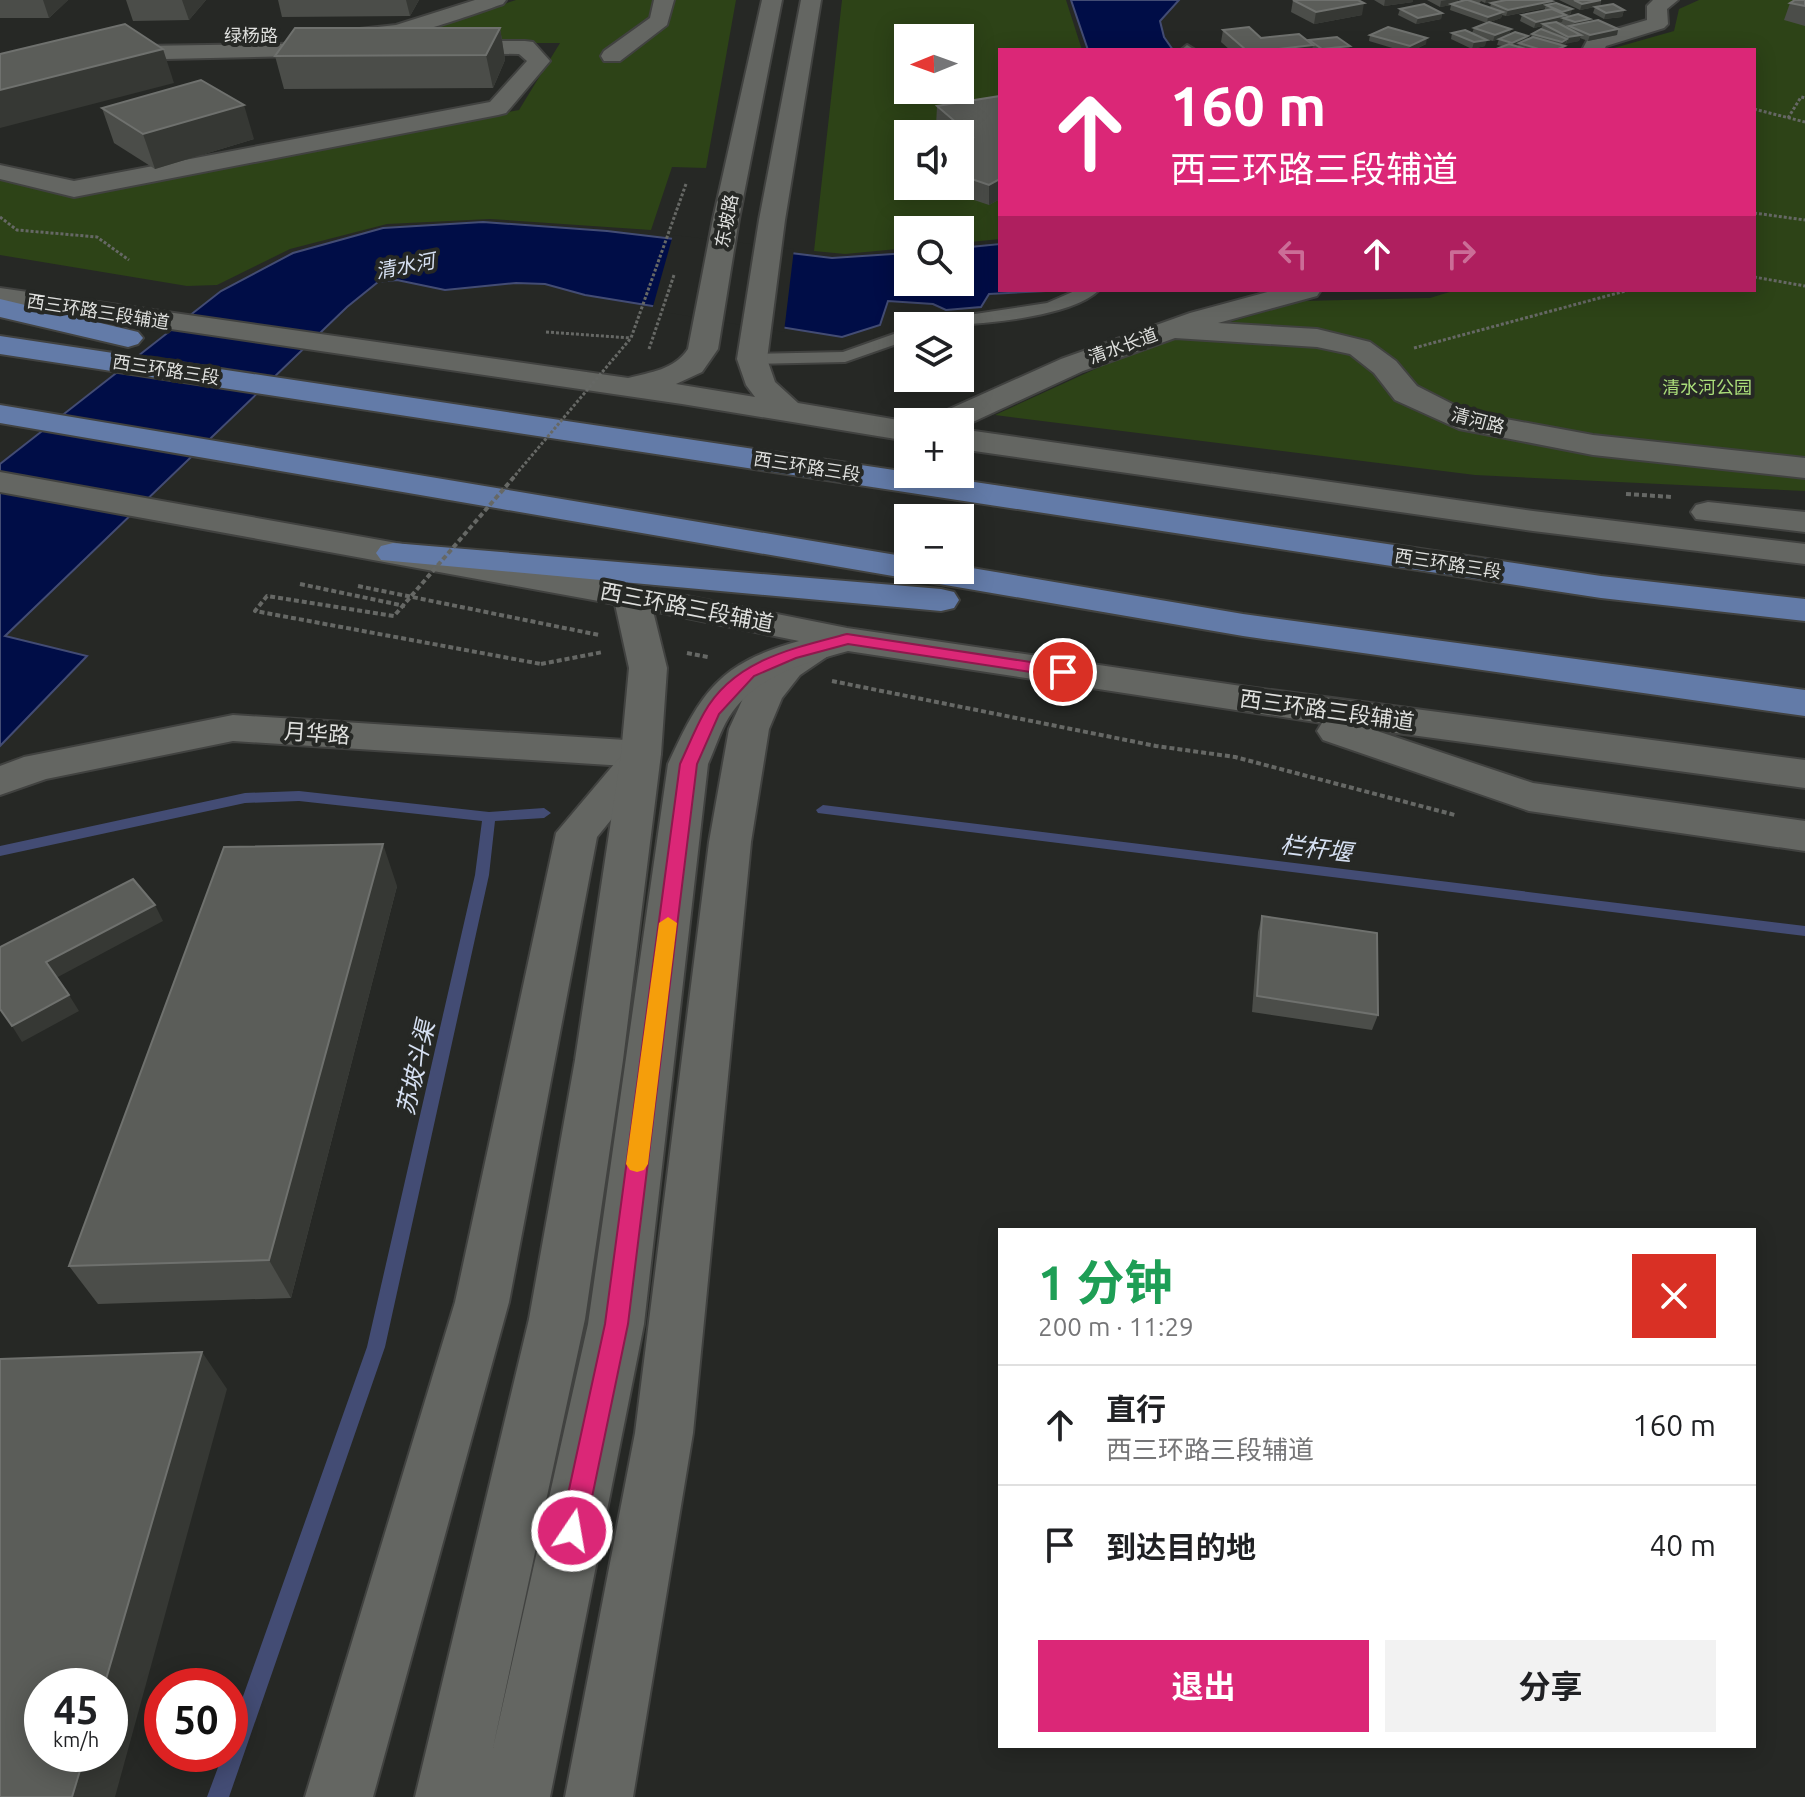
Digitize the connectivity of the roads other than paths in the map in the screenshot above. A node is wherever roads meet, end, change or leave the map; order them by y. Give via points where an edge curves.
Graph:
1 (496, 0) edge
2 (664, 0) edge
3 (772, 0) edge
4 (811, 0) edge
5 (1668, 0) edge
6 (47, 38) dead end
7 (1594, 48) edge
8 (612, 56) dead end
9 (0, 70) edge
10 (0, 172) edge
11 (1086, 292) edge
12 (1300, 292) edge
13 (0, 296) edge
14 (0, 308) edge
15 (974, 319) edge
16 (1173, 329) junction
17 (148, 331) junction
18 (894, 339) edge
19 (0, 345) edge
20 (703, 349) junction
21 (754, 351) junction
22 (292, 378) junction
23 (620, 387) junction
24 (787, 410) junction
25 (974, 410) edge
26 (0, 414) edge
27 (894, 429) edge
28 (974, 441) edge
29 (1805, 468) edge
30 (0, 482) edge
31 (1351, 496) junction
32 (1805, 522) edge
33 (393, 553) junction
34 (1805, 554) edge
35 (894, 566) edge
36 (974, 579) edge
37 (1805, 610) edge
38 (637, 620) junction
39 (1243, 625) junction
40 (802, 656) junction
41 (1248, 700) junction
42 (1805, 703) edge
43 (641, 757) junction
44 (1805, 774) edge
45 (0, 781) edge
46 (1805, 836) edge
47 (339, 1797) edge
48 (449, 1797) edge
49 (516, 1797) edge
50 (599, 1797) edge

1 - 6 main road, 绿杨路 via 398,31 361,36
2 - 8 main road via 660,21
3 - 20 main road, 东坡路
4 - 21 main road, 东坡路
5 - 7 main road via 1657,6 1657,24 1597,42
9 - 10 main road via 75,54 525,47 539,61 498,108 74,189
11 - 15 lane via 1051,307
12 - 16 main road, 清水长道
13 - 17 main road, 西三环路三段辅道
14 - 17 highway
16 - 25 main road, 清水长道 via 1072,365
16 - 29 main road, 清河路 via 1317,338 1360,348 1406,393 1459,420 1593,445
17 - 22 highway
17 - 23 main road, 西三环路三段辅道 via 326,346
18 - 21 lane via 845,357
19 - 22 highway, 西三环路三段 via 112,362
20 - 21 main road
20 - 23 main road via 685,371
21 - 24 main road via 761,385
22 - 37 highway, 西三环路三段 via 533,426 1585,585
23 - 24 main road, 西三环路三段辅道
24 - 27 main road, 西三环路三段辅道
26 - 35 highway
28 - 31 main road
30 - 33 main road, 西三环路三段辅道
31 - 32 main road via 1566,498
31 - 34 main road
33 - 38 main road, 西三环路三段辅道
33 - 39 highway
36 - 39 highway
38 - 40 main road, 西三环路三段辅道
38 - 43 main road via 648,668
39 - 42 highway
40 - 41 main road, 西三环路三段辅道
40 - 49 main road via 748,672 712,712 688,764 616,1324
40 - 50 main road via 764,694 749,729 730,842 664,1433
41 - 44 main road, 西三环路三段辅道
41 - 46 main road via 1529,797
43 - 45 main road, 月华路 via 233,728 38,767
43 - 47 main road via 577,833 482,1302
43 - 48 main road via 557,1319

